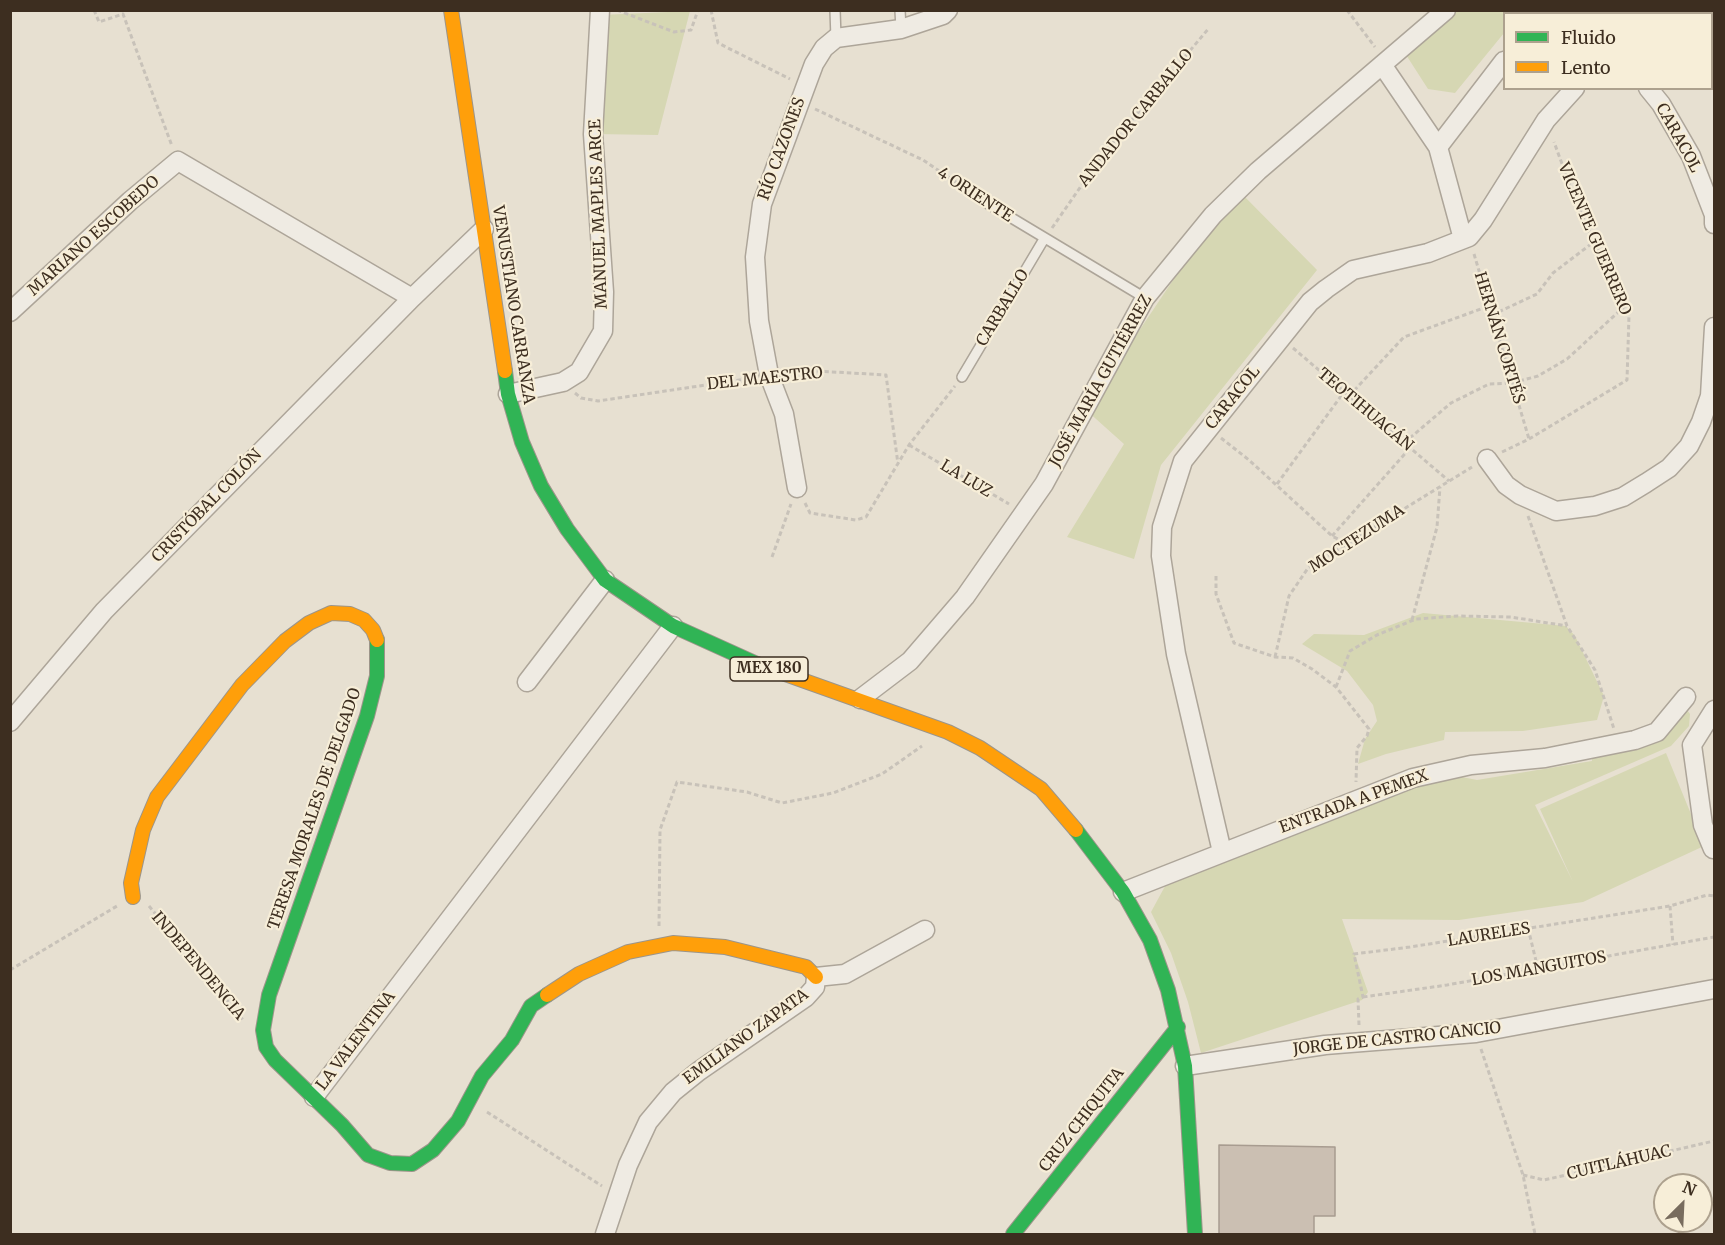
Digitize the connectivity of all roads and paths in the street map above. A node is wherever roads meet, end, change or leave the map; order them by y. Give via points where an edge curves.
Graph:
1 (94, 10) edge
2 (452, 10) edge
3 (600, 10) edge
4 (617, 10) edge
5 (698, 10) edge
6 (711, 10) edge
7 (835, 10) edge
8 (948, 10) edge
9 (1347, 10) edge
10 (1446, 10) edge
11 (900, 20) edge
12 (1209, 28) dead end
13 (836, 38) junction
14 (1503, 62) edge
15 (1385, 65) junction
16 (1573, 90) edge
17 (1650, 90) edge
18 (802, 94) junction
19 (1546, 120) junction
20 (1438, 147) junction
21 (178, 161) junction
22 (986, 202) joint
23 (1714, 224) edge
24 (484, 229) junction
25 (1466, 238) junction
26 (1044, 239) junction
27 (1595, 241) junction
28 (412, 298) junction
29 (1145, 298) junction
30 (1489, 306) junction
31 (1625, 306) junction
32 (10, 312) edge
33 (1492, 315) junction
34 (1714, 327) edge
35 (1281, 338) junction
36 (769, 375) junction
37 (962, 377) joint
38 (563, 382) junction
39 (1512, 383) junction
40 (1344, 392) junction
41 (508, 394) junction
42 (1349, 396) junction
43 (1209, 429) junction
44 (1529, 439) junction
45 (1404, 443) junction
46 (909, 445) junction
47 (1410, 448) junction
48 (1487, 459) junction
49 (898, 464) junction
50 (1449, 481) junction
51 (1277, 484) junction
52 (1440, 487) junction
53 (797, 488) junction
54 (1520, 495) junction
55 (1024, 513) junction
56 (1332, 536) junction
57 (1346, 543) junction
58 (772, 557) dead end
59 (1216, 576) dead end
60 (605, 580) junction
61 (1412, 620) junction
62 (673, 626) junction
63 (1567, 626) junction
64 (1275, 657) junction
65 (527, 682) dead end
66 (1336, 687) junction
67 (1686, 698) dead end
68 (860, 699) junction
69 (1714, 710) edge
70 (10, 722) edge
71 (948, 732) junction
72 (1619, 744) junction
73 (1355, 798) junction
74 (1713, 849) dead end
75 (1222, 852) junction
76 (132, 890) junction
77 (1123, 892) junction
78 (1714, 896) edge
79 (1670, 906) junction
80 (1528, 928) junction
81 (926, 930) dead end
82 (1714, 936) edge
83 (1673, 945) junction
84 (659, 946) junction
85 (1538, 969) junction
86 (10, 970) edge
87 (816, 977) junction
88 (1714, 989) edge
89 (1363, 997) junction
90 (1178, 1027) junction
91 (1476, 1033) junction
92 (1361, 1042) junction
93 (266, 1047) junction
94 (1185, 1066) junction
95 (314, 1097) junction
96 (468, 1099) junction
97 (1714, 1141) edge
98 (1524, 1175) junction
99 (617, 1196) junction
100 (605, 1234) edge
101 (1013, 1234) edge
102 (1195, 1234) edge
103 (1535, 1234) edge

1 - 21 path via 99,22 123,14
2 - 24 street, VENUSTIANO CARRANZA / MEX 180
3 - 38 street, MANUEL MAPLES ARCE via 593,134 603,331 579,372
4 - 5 path via 674,32 691,30
6 - 18 path, 4 ORIENTE via 718,44
7 - 13 lane
8 - 11 street via 943,15
9 - 15 path
10 - 15 street, JOSÉ MARÍA GUTIÉRREZ
11 - 13 street
12 - 26 path, ANDADOR CARBALLO via 1104,153
13 - 18 street, RÍO CAZONES via 824,48
14 - 20 street
15 - 20 street
15 - 29 street, JOSÉ MARÍA GUTIÉRREZ via 1258,171 1213,215
16 - 19 street
17 - 23 street, CARACOL via 1691,156
18 - 22 path, 4 ORIENTE via 923,160
18 - 36 street, RÍO CAZONES via 762,204 755,257 759,321
19 - 25 street via 1483,220
19 - 27 path, VICENTE GUERRERO
20 - 25 street
21 - 28 street
21 - 32 street, MARIANO ESCOBEDO
22 - 26 lane, 4 ORIENTE
24 - 28 street, CRISTÓBAL COLÓN
24 - 41 street, VENUSTIANO CARRANZA / MEX 180
25 - 30 path, HERNÁN CORTÉS
25 - 35 street, CARACOL via 1428,253 1353,270 1310,302
26 - 29 lane, 4 ORIENTE
26 - 37 lane, CARBALLO
27 - 31 path, VICENTE GUERRERO
27 - 33 path via 1553,273 1537,294
28 - 70 street, CRISTÓBAL COLÓN via 104,611
29 - 55 street, JOSÉ MARÍA GUTIÉRREZ via 1044,484
30 - 33 path, HERNÁN CORTÉS
30 - 42 path via 1404,337
31 - 39 path via 1567,359 1538,376
31 - 44 path, VICENTE GUERRERO via 1629,315 1628,380
33 - 39 path, HERNÁN CORTÉS
34 - 54 street via 1710,396 1689,446 1669,468 1623,496 1595,506 1556,510
35 - 40 path, TEOTIHUACÁN
35 - 43 street, CARACOL
36 - 38 path, DEL MAESTRO via 598,401 580,398
36 - 49 path, DEL MAESTRO via 816,371 886,375
36 - 53 street, RÍO CAZONES via 784,414
37 - 46 path
38 - 41 street, MANUEL MAPLES ARCE
39 - 44 path, HERNÁN CORTÉS
39 - 45 path via 1489,384 1451,404
40 - 42 path, TEOTIHUACÁN
40 - 51 path
41 - 60 street, VENUSTIANO CARRANZA / MEX 180 via 522,442 541,486
42 - 45 path, TEOTIHUACÁN
43 - 51 path
43 - 75 street, CARACOL via 1183,461 1162,527 1161,556 1176,654
44 - 48 path, VICENTE GUERRERO
45 - 47 path, TEOTIHUACÁN
46 - 49 path
46 - 55 path, LA LUZ
47 - 50 path, TEOTIHUACÁN
47 - 56 path
48 - 50 path, MOCTEZUMA
48 - 54 street via 1506,485
49 - 53 path via 866,517 856,520 810,513
50 - 52 path, MOCTEZUMA
51 - 56 path
52 - 57 path, MOCTEZUMA
52 - 61 path via 1437,527
53 - 58 path
54 - 63 path
55 - 68 street, JOSÉ MARÍA GUTIÉRREZ via 965,597 910,661
56 - 57 path
57 - 64 path, MOCTEZUMA via 1308,568 1289,596
59 - 64 path via 1216,594 1234,643
60 - 62 street, VENUSTIANO CARRANZA / MEX 180
60 - 65 street
61 - 63 path via 1511,617
61 - 66 path via 1350,651
62 - 68 street, VENUSTIANO CARRANZA / MEX 180 via 747,661
62 - 95 street, LA VALENTINA
63 - 72 path via 1595,670
64 - 66 path via 1293,658
66 - 73 path via 1369,729 1357,748
67 - 72 street, ENTRADA A PEMEX via 1657,732
68 - 71 street, VENUSTIANO CARRANZA / MEX 180
69 - 74 street via 1692,745 1703,825
71 - 77 street, VENUSTIANO CARRANZA / MEX 180 via 1000,760 1041,789
71 - 84 path via 882,774 832,793 782,803 747,792 677,782 660,830
72 - 73 street, ENTRADA A PEMEX via 1545,758 1471,765 1413,778
73 - 75 street, ENTRADA A PEMEX
75 - 77 street, ENTRADA A PEMEX
76 - 86 path
76 - 93 path, INDEPENDENCIA
76 - 93 street, TERESA MORALES DE DELGADO via 143,830 158,797 242,685 285,641 309,623 331,613 364,620 378,644 377,676 367,716 269,995 263,1030
77 - 90 street, VENUSTIANO CARRANZA / MEX 180 via 1150,940
78 - 79 path, LAURELES
79 - 80 path, LAURELES
79 - 83 path
80 - 85 path
80 - 89 path, LAURELES via 1354,954
81 - 87 street, EMILIANO ZAPATA via 845,974
82 - 83 path, LOS MANGUITOS
83 - 85 path, LOS MANGUITOS
84 - 87 street, LA VALENTINA via 725,947 806,968
84 - 96 street, LA VALENTINA via 628,952 579,974 531,1006 512,1040
85 - 89 path, LOS MANGUITOS
87 - 99 street, EMILIANO ZAPATA via 815,987 806,997 673,1092 648,1122
88 - 91 street, JORGE DE CASTRO CANCIO
89 - 92 path, LAURELES via 1358,999
90 - 94 street, VENUSTIANO CARRANZA / MEX 180
90 - 101 street, CRUZ CHIQUITA
91 - 92 street, JORGE DE CASTRO CANCIO
91 - 98 path
92 - 94 street, JORGE DE CASTRO CANCIO
93 - 95 street
94 - 102 street, VENUSTIANO CARRANZA / MEX 180
95 - 96 street, LA VALENTINA via 368,1155 390,1163 412,1164 433,1150 458,1121
96 - 99 path
97 - 98 path, CUITLÁHUAC via 1544,1180
98 - 103 path
99 - 100 street, EMILIANO ZAPATA

